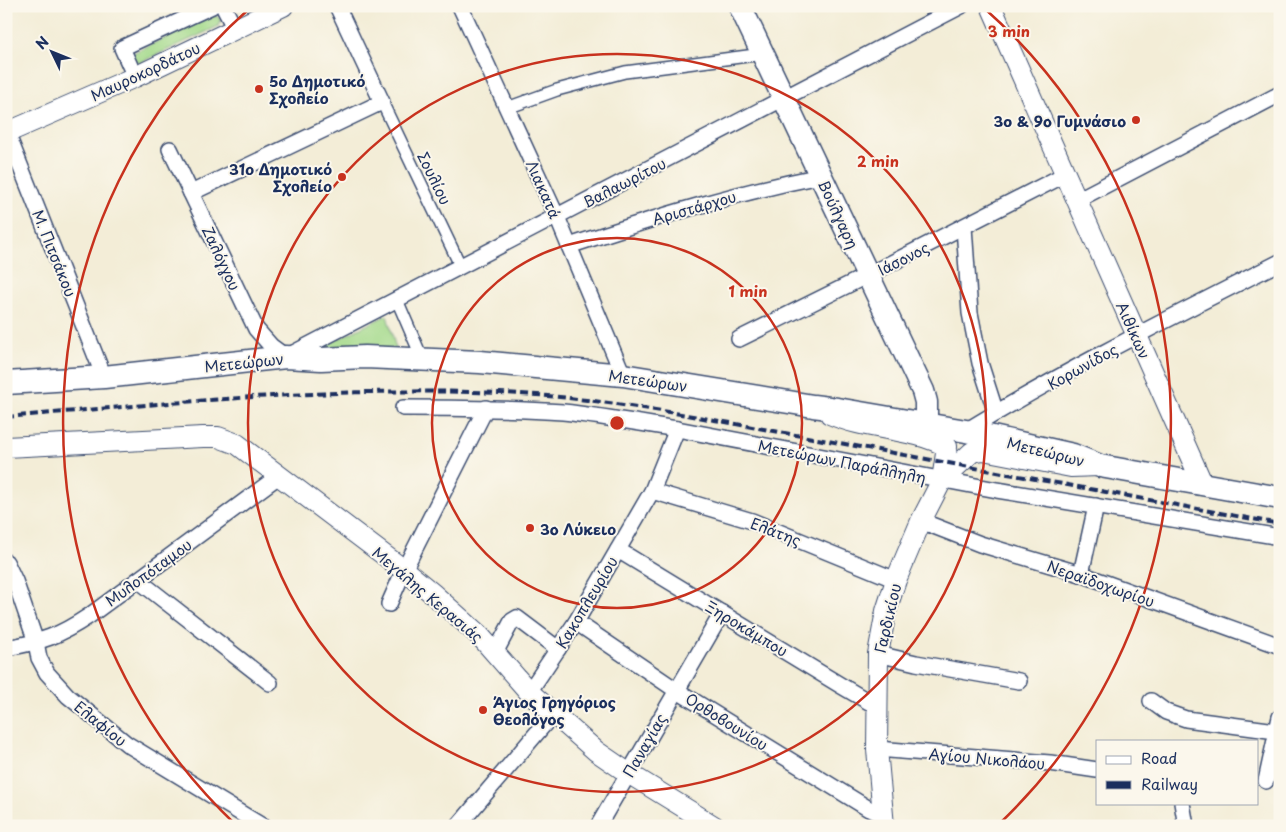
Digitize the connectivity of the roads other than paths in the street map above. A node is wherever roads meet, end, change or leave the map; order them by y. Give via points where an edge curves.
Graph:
1 (212, 6) edge
2 (224, 6) edge
3 (283, 6) edge
4 (337, 6) edge
5 (460, 6) edge
6 (740, 6) edge
7 (961, 6) edge
8 (991, 6) edge
9 (235, 29) junction
10 (763, 54) junction
11 (135, 77) junction
12 (1280, 94) edge
13 (784, 98) junction
14 (382, 102) junction
15 (507, 108) junction
16 (7, 132) edge
17 (170, 149) dead end
18 (1066, 174) junction
19 (821, 176) junction
20 (191, 194) junction
21 (1077, 200) junction
22 (557, 217) junction
23 (964, 227) junction
24 (569, 246) junction
25 (1280, 262) edge
26 (461, 266) junction
27 (868, 276) junction
28 (397, 300) junction
29 (1137, 336) junction
30 (739, 339) dead end
31 (286, 357) junction
32 (422, 358) junction
33 (623, 375) junction
34 (104, 377) junction
35 (6, 383) edge
36 (813, 406) junction
37 (403, 408) dead end
38 (486, 408) junction
39 (996, 413) junction
40 (926, 424) junction
41 (677, 429) junction
42 (966, 432) junction
43 (6, 447) edge
44 (1100, 466) junction
45 (280, 475) junction
46 (942, 480) junction
47 (1203, 485) junction
48 (652, 491) junction
49 (1273, 493) edge
50 (1096, 506) junction
51 (921, 521) junction
52 (1280, 537) edge
53 (618, 550) junction
54 (6, 562) edge
55 (404, 570) junction
56 (1081, 574) junction
57 (138, 580) junction
58 (896, 580) junction
59 (389, 604) dead end
60 (722, 613) junction
61 (576, 622) junction
62 (36, 642) junction
63 (1280, 646) edge
64 (6, 648) edge
65 (558, 649) junction
66 (494, 653) junction
67 (878, 654) junction
68 (1019, 681) dead end
69 (270, 683) dead end
70 (676, 690) junction
71 (529, 692) junction
72 (1151, 701) dead end
73 (877, 704) junction
74 (553, 714) junction
75 (1278, 724) edge
76 (877, 749) junction
77 (1096, 770) edge
78 (628, 774) junction
79 (1268, 782) edge
80 (1182, 804) edge
81 (883, 820) edge
82 (256, 824) edge
83 (458, 826) edge
84 (598, 826) edge
85 (714, 826) edge
86 (1186, 826) edge

1 - 11 street via 122,48
2 - 9 street
3 - 9 street, Μαυροκορδάτου
4 - 14 street
5 - 15 street, Λιακατά
6 - 10 main road, Βούλγαρη
7 - 13 street, Βαλαωρίτου
8 - 18 street, Αιθίκων
9 - 11 street, Μαυροκορδάτου
10 - 13 main road, Βούλγαρη
10 - 15 street via 625,72 557,90
11 - 16 street, Μαυροκορδάτου
12 - 21 street
13 - 19 main road, Βούλγαρη
13 - 22 street, Βαλαωρίτου
14 - 20 street
14 - 26 street, Σουλίου
15 - 22 street, Λιακατά
16 - 34 street, Μ. Πιτσάκου
17 - 20 street, Ζαλόγγου
18 - 21 street, Αιθίκων
18 - 23 street, Ιάσονος
19 - 24 street, Αριστάρχου via 698,204
19 - 27 main road, Βούλγαρη
20 - 31 street, Ζαλόγγου via 256,329 270,346
21 - 29 street, Αιθίκων
22 - 24 street, Λιακατά
22 - 26 street, Βαλαωρίτου
23 - 27 street, Ιάσονος
23 - 39 street via 970,313 980,363
24 - 33 street, Λιακατά
25 - 29 street, Κορωνίδος
26 - 28 street, Βαλαωρίτου
27 - 30 street, Ιάσονος
27 - 40 main road, Βούλγαρη via 923,391
28 - 31 street, Βαλαωρίτου
28 - 32 street
29 - 39 street, Κορωνίδος
29 - 47 street, Αιθίκων
31 - 32 main road, Μετεώρων
31 - 34 main road, Μετεώρων
32 - 33 main road, Μετεώρων
33 - 36 main road, Μετεώρων
34 - 35 main road, Μετεώρων
36 - 40 main road, Μετεώρων
36 - 46 street via 844,420 935,440 947,447
37 - 38 street, Μετεώρων Παράλληλη
38 - 41 street, Μετεώρων Παράλληλη via 565,412
38 - 55 street
39 - 42 street, Κορωνίδος
40 - 42 main road, Μετεώρων
41 - 46 street, Μετεώρων Παράλληλη
41 - 48 street, Κακοπλευρίου
42 - 44 main road, Μετεώρων via 1073,455
43 - 45 street, Μεγάλης Κερασιάς via 218,437 237,444
44 - 46 street via 1071,467 983,450 972,452
44 - 47 main road, Μετεώρων
45 - 55 street, Μεγάλης Κερασιάς
45 - 57 street, Μυλοπόταμου
46 - 50 street, Μετεώρων Παράλληλη
46 - 51 street, Γαρδικίου
47 - 49 main road, Μετεώρων
48 - 53 street, Κακοπλευρίου
48 - 58 street, Ελάτης via 752,521
50 - 52 street, Μετεώρων Παράλληλη
50 - 56 street
51 - 56 street, Νεραϊδοχωρίου via 980,544
51 - 58 street, Γαρδικίου
53 - 60 street, Ξηροκάμπου
53 - 61 street, Κακοπλευρίου
54 - 62 street, Ελαφίου
55 - 59 street
55 - 66 street, Μεγάλης Κερασιάς via 470,626
56 - 63 street, Νεραϊδοχωρίου
57 - 62 street, Μυλοπόταμου via 67,631
57 - 69 street
58 - 67 street, Γαρδικίου via 886,610
60 - 70 street, Παναγίας
60 - 73 street, Ξηροκάμπου
61 - 65 street, Κακοπλευρίου
61 - 70 street, Ορθοβουνίου
62 - 64 street, Μυλοπόταμου
62 - 82 street, Ελαφίου via 46,673 94,718 127,744
65 - 66 street via 517,618 512,621
65 - 71 street, Κακοπλευρίου
66 - 71 street, Μεγάλης Κερασιάς
67 - 68 street
67 - 73 street, Γαρδικίου
70 - 78 street, Παναγίας
70 - 81 street, Ορθοβουνίου
71 - 74 street, Μεγάλης Κερασιάς
72 - 75 street via 1166,712 1186,719
73 - 76 street, Γαρδικίου
74 - 78 street, Μεγάλης Κερασιάς
74 - 83 street
75 - 79 street
76 - 77 street, Αγίου Νικολάου
76 - 81 street, Γαρδικίου
78 - 84 street, Παναγίας
78 - 85 street, Μεγάλης Κερασιάς
80 - 86 street

